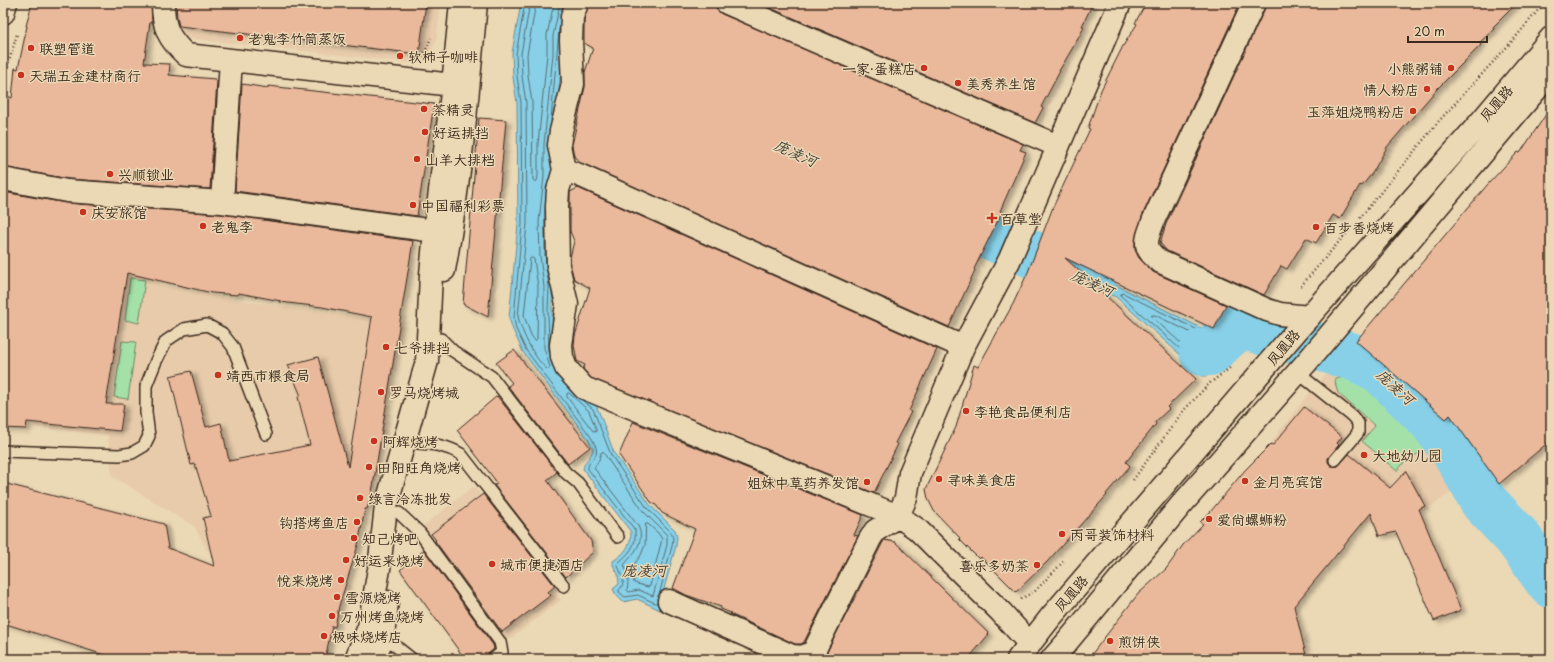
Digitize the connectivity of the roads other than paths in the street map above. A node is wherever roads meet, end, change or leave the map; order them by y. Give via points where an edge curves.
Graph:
1 (6, 3) edge
2 (163, 3) edge
3 (461, 3) edge
4 (476, 3) edge
5 (577, 3) edge
6 (727, 3) edge
7 (1120, 3) edge
8 (1254, 3) edge
9 (3, 13) edge
10 (1551, 38) edge
11 (231, 60) junction
12 (1551, 72) edge
13 (453, 85) junction
14 (1058, 146) junction
15 (564, 170) junction
16 (3, 179) edge
17 (222, 202) junction
18 (435, 231) junction
19 (1304, 323) junction
20 (441, 339) junction
21 (963, 347) junction
22 (1302, 368) junction
23 (266, 434) dead end
24 (418, 443) junction
25 (3, 451) edge
26 (1335, 460) dead end
27 (399, 514) junction
28 (898, 516) junction
29 (618, 537) dead end
30 (564, 586) dead end
31 (669, 601) dead end
32 (383, 636) junction
33 (1024, 652) edge
34 (356, 659) edge
35 (374, 659) edge
36 (412, 659) edge
37 (493, 659) edge
38 (1052, 659) edge

1 - 9 street
2 - 11 street via 168,32 174,45 186,56
3 - 13 street
4 - 20 street via 465,125 442,278
5 - 15 street via 572,17 573,84 559,145
6 - 14 street
7 - 14 street
8 - 19 street via 1154,219 1146,240 1147,248 1152,256 1161,262 1267,310
10 - 19 street, 凤凰路
11 - 13 street
11 - 17 street
12 - 22 street, 凤凰路
13 - 18 street
14 - 21 street via 1009,261
15 - 21 street
15 - 28 street via 558,190 557,206 558,266 567,304 561,344 566,368 575,379 584,388
16 - 17 street via 67,191
17 - 18 street
18 - 34 street via 427,361 386,506 369,627
19 - 33 street, 凤凰路 via 1050,618
20 - 24 street via 440,366
20 - 29 lane via 453,351 492,377
21 - 28 street via 910,473 906,498
22 - 26 lane via 1358,423 1358,433
22 - 38 street, 凤凰路 via 1181,505
23 - 25 lane via 233,347 222,333 207,325 184,329 166,341 146,386 149,436 144,446 132,453 119,455
24 - 27 street
24 - 30 lane via 436,444 461,454
27 - 32 street
27 - 37 lane via 420,533 500,642 502,652
28 - 31 street via 875,531 814,651 804,657 792,656
28 - 33 street via 917,529 1001,612
32 - 35 street
32 - 36 lane

